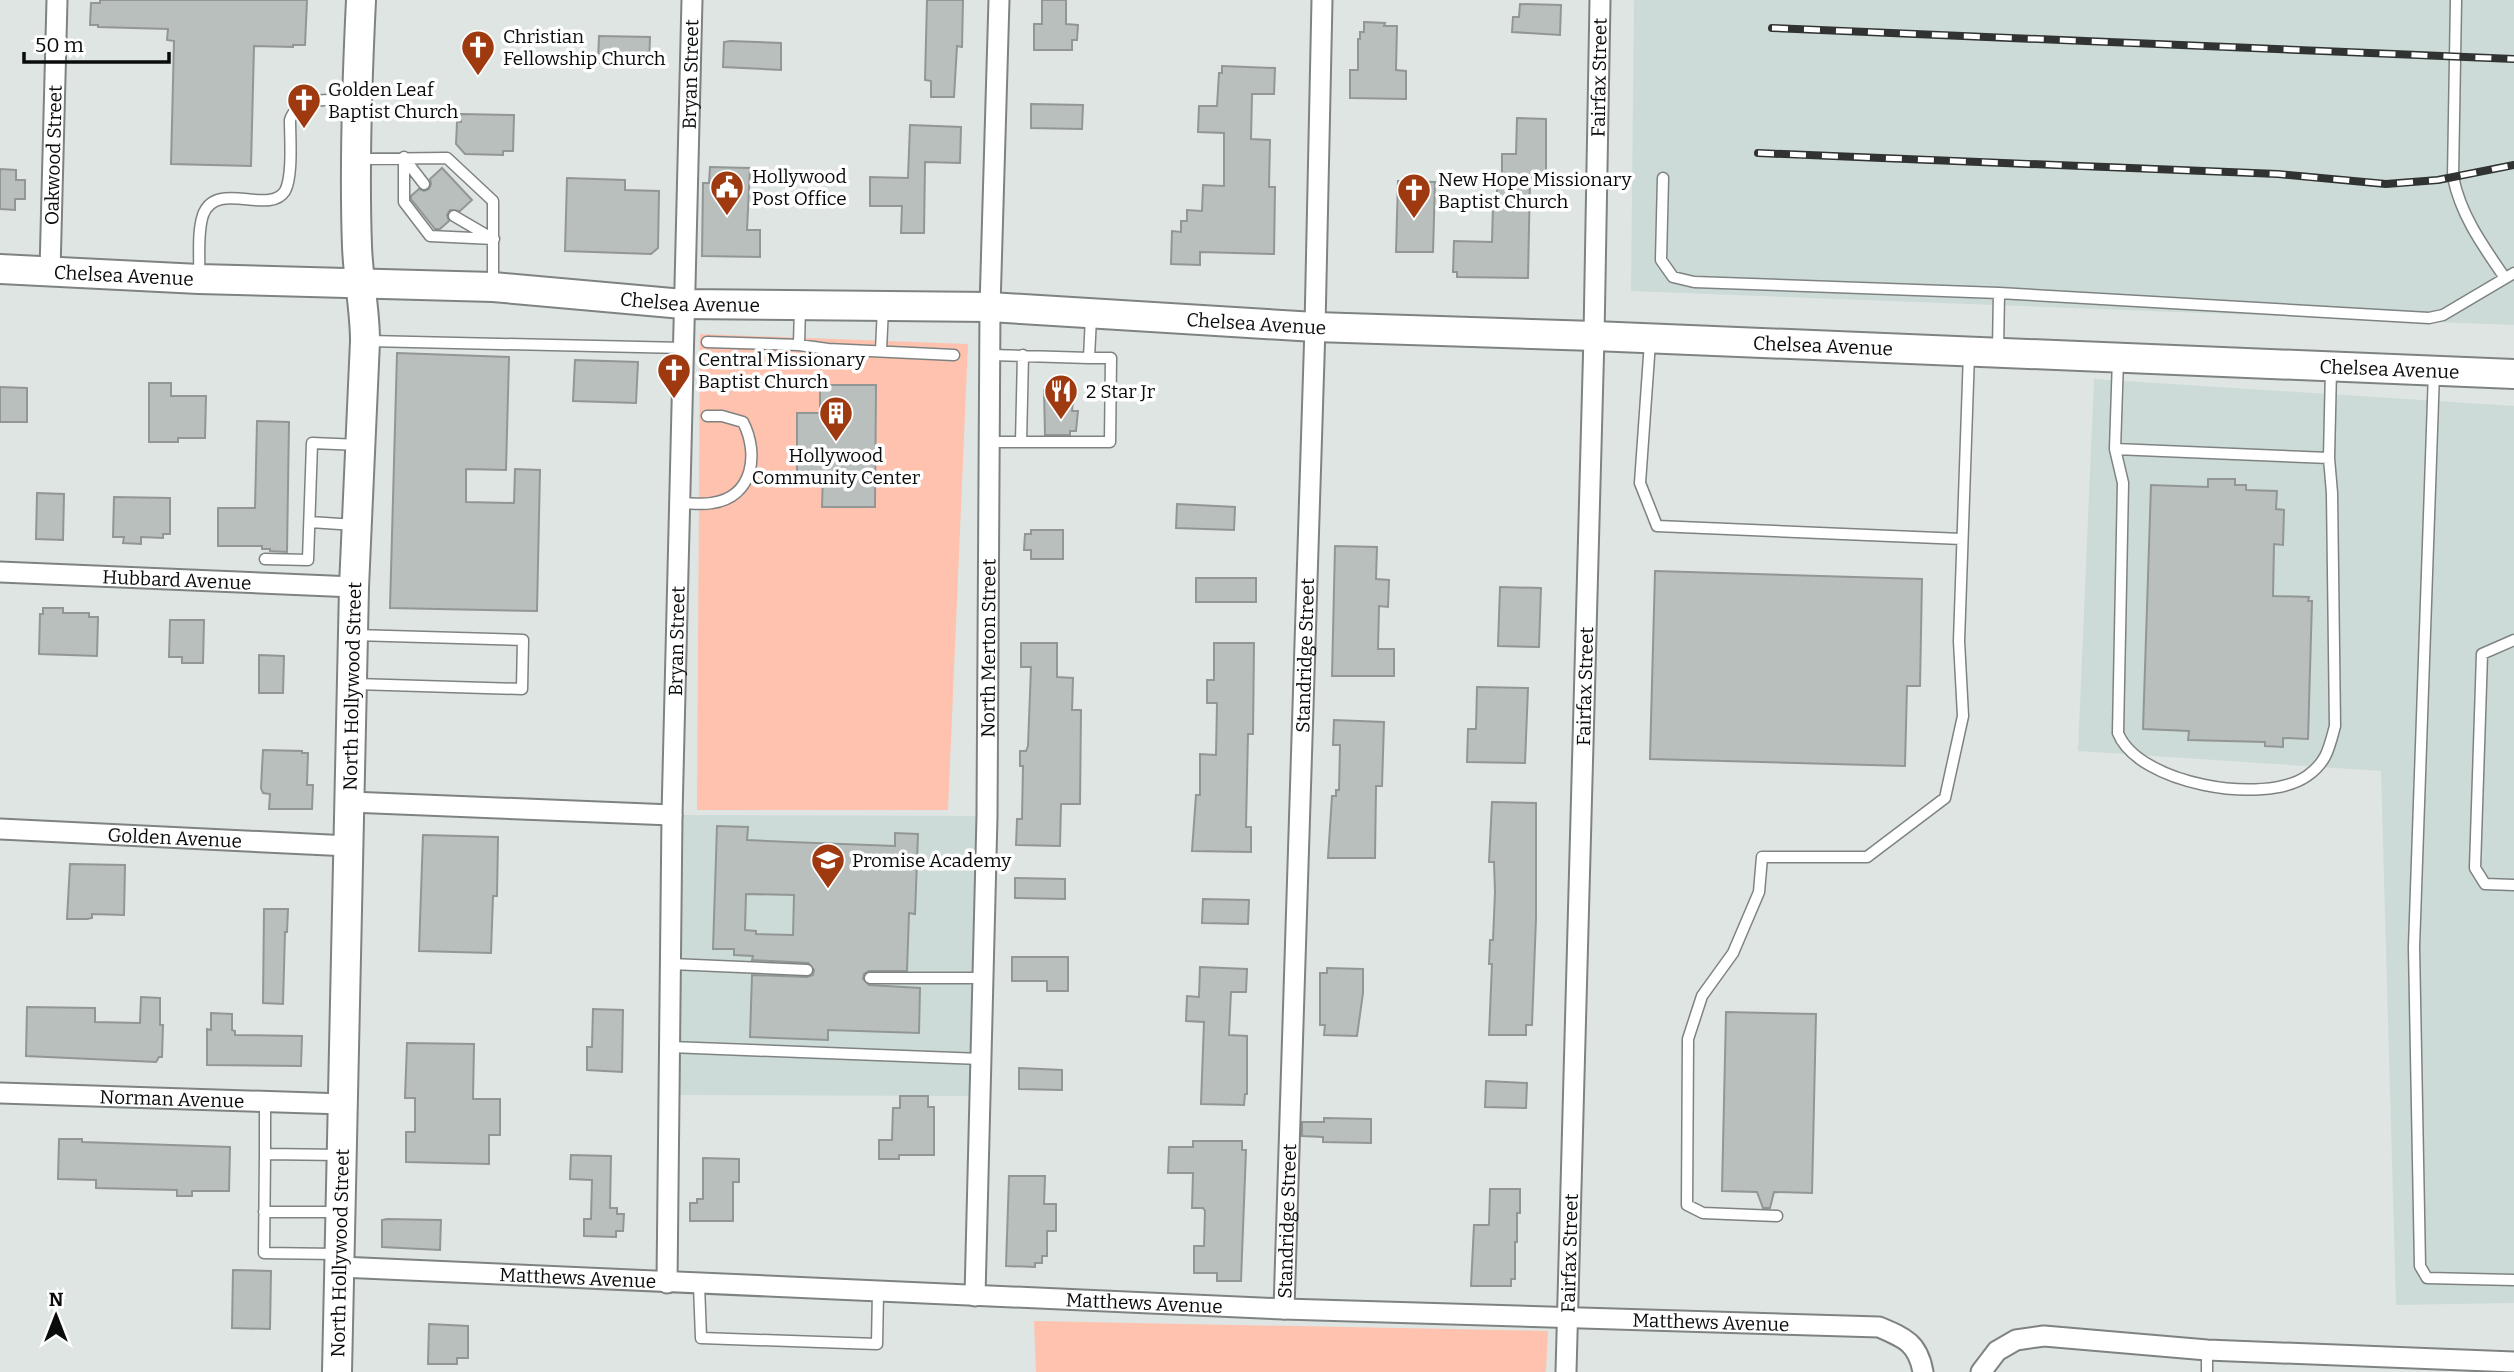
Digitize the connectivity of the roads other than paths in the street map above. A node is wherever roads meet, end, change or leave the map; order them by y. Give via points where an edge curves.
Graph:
1 (57, 0) edge
2 (361, 0) edge
3 (692, 0) edge
4 (999, 0) edge
5 (1322, 0) edge
6 (1600, 0) edge
7 (2456, 0) edge
8 (356, 101) junction
9 (404, 157) junction
10 (357, 159) junction
11 (1663, 178) dead end
12 (424, 184) dead end
13 (454, 216) dead end
14 (494, 239) junction
15 (0, 268) edge
16 (50, 271) junction
17 (2510, 276) edge
18 (199, 279) junction
19 (358, 284) junction
20 (493, 287) junction
21 (1999, 293) junction
22 (683, 304) junction
23 (800, 305) junction
24 (883, 306) junction
25 (990, 307) junction
26 (1091, 313) junction
27 (1315, 327) junction
28 (1594, 337) junction
29 (1650, 339) junction
30 (365, 341) junction
31 (707, 342) dead end
32 (799, 345) junction
33 (683, 348) junction
34 (881, 351) junction
35 (1969, 352) junction
36 (1998, 353) junction
37 (954, 355) dead end
38 (990, 355) junction
39 (1023, 355) junction
40 (1089, 358) junction
41 (2118, 358) junction
42 (2330, 367) junction
43 (2434, 371) junction
44 (2514, 374) edge
45 (707, 416) dead end
46 (990, 442) junction
47 (1021, 442) junction
48 (360, 445) junction
49 (2115, 449) junction
50 (2329, 458) junction
51 (679, 503) junction
52 (310, 522) junction
53 (357, 525) junction
54 (1962, 539) junction
55 (265, 559) dead end
56 (0, 572) edge
57 (354, 587) junction
58 (353, 635) junction
59 (2514, 640) edge
60 (352, 684) junction
61 (350, 802) junction
62 (672, 815) junction
63 (0, 829) edge
64 (349, 846) junction
65 (2514, 885) edge
66 (671, 964) junction
67 (807, 970) dead end
68 (870, 978) dead end
69 (983, 978) junction
70 (670, 1047) junction
71 (981, 1059) junction
72 (0, 1093) edge
73 (265, 1101) junction
74 (344, 1104) junction
75 (265, 1154) junction
76 (342, 1155) junction
77 (264, 1212) junction
78 (341, 1212) junction
79 (1777, 1216) dead end
80 (340, 1261) junction
81 (2514, 1280) edge
82 (667, 1283) junction
83 (699, 1284) junction
84 (878, 1292) junction
85 (975, 1296) junction
86 (1284, 1309) junction
87 (1567, 1318) junction
88 (2207, 1350) junction
89 (2514, 1362) edge
90 (337, 1372) edge
91 (1566, 1372) edge
92 (1923, 1372) edge
93 (1982, 1372) edge
94 (2207, 1372) edge

1 - 16 street, Oakwood Street
2 - 8 main road, North Hollywood Street
3 - 22 street, Bryan Street
4 - 25 street, North Merton Street
5 - 27 street, Standridge Street
6 - 28 street, Fairfax Street
7 - 17 lane via 2453,177 2470,227
8 - 10 main road, North Hollywood Street
8 - 18 lane via 299,105 290,120 284,193 274,200 215,200 207,207 202,218
9 - 10 lane
9 - 12 lane
9 - 14 lane via 447,159 466,175 493,201
9 - 14 lane via 404,202 430,236
10 - 19 main road, North Hollywood Street
11 - 21 lane via 1661,260 1673,278
13 - 14 lane
14 - 20 lane
15 - 16 main road, Chelsea Avenue
16 - 18 main road, Chelsea Avenue
17 - 21 lane via 2443,315 2429,318
18 - 19 main road, Chelsea Avenue
19 - 20 main road, Chelsea Avenue
19 - 30 main road, North Hollywood Street
20 - 22 main road, Chelsea Avenue
21 - 36 lane
22 - 23 main road, Chelsea Avenue
22 - 33 street, Bryan Street
23 - 24 main road, Chelsea Avenue
23 - 32 lane
24 - 25 main road, Chelsea Avenue
24 - 34 lane
25 - 26 main road, Chelsea Avenue
25 - 38 street, North Merton Street
26 - 27 main road, Chelsea Avenue
26 - 40 lane
27 - 28 main road, Chelsea Avenue
27 - 86 street, Standridge Street
28 - 29 main road, Chelsea Avenue
28 - 87 street, Fairfax Street
29 - 35 main road, Chelsea Avenue
29 - 54 lane via 1640,483 1657,526
30 - 33 lane
30 - 48 main road, North Hollywood Street
31 - 32 lane
32 - 34 lane
33 - 51 street, Bryan Street
34 - 37 lane
35 - 36 main road, Chelsea Avenue
35 - 54 lane
36 - 41 main road, Chelsea Avenue
38 - 39 lane
38 - 46 street, North Merton Street
39 - 40 lane
39 - 47 lane
40 - 47 lane via 1111,358 1110,442
41 - 42 main road, Chelsea Avenue
41 - 49 lane
42 - 43 main road, Chelsea Avenue
42 - 50 lane
43 - 44 main road, Chelsea Avenue
43 - 81 lane via 2414,947 2420,1266 2427,1278
45 - 51 lane via 743,422 750,436 753,465 745,486 726,499
46 - 47 lane
46 - 69 street, North Merton Street
48 - 52 lane via 312,443
48 - 53 main road, North Hollywood Street
49 - 50 lane
49 - 50 lane via 2123,483 2118,733 2122,744 2143,761 2197,785 2237,790 2284,786 2306,776 2326,758 2335,726
51 - 62 street, Bryan Street
52 - 53 lane
52 - 55 lane via 308,560
53 - 57 main road, North Hollywood Street
54 - 79 lane via 1959,641 1963,716 1945,797 1867,857 1762,857 1759,892 1733,953 1702,996 1688,1040 1686,1205 1703,1213
56 - 57 street, Hubbard Avenue
57 - 58 main road, North Hollywood Street
58 - 60 main road, North Hollywood Street
58 - 60 lane via 523,640 523,664 522,689
59 - 65 lane via 2482,654 2474,868 2485,884
60 - 61 main road, North Hollywood Street
61 - 62 street
61 - 64 main road, North Hollywood Street
62 - 66 street, Bryan Street
63 - 64 street, Golden Avenue
64 - 74 main road, North Hollywood Street
66 - 67 lane
66 - 70 street, Bryan Street
68 - 69 lane
69 - 71 street, North Merton Street
70 - 71 lane
70 - 82 street, Bryan Street
71 - 85 street, North Merton Street
72 - 73 street, Norman Avenue
73 - 74 street, Norman Avenue
73 - 75 lane
74 - 76 main road, North Hollywood Street
75 - 76 lane
75 - 77 lane
76 - 78 main road, North Hollywood Street
77 - 78 lane
77 - 80 lane via 264,1253
78 - 80 main road, North Hollywood Street
80 - 82 street, Matthews Avenue
80 - 90 main road, North Hollywood Street
82 - 83 street, Matthews Avenue
83 - 84 street, Matthews Avenue
83 - 84 lane via 701,1338 877,1344
84 - 85 street, Matthews Avenue
85 - 86 street, Matthews Avenue
86 - 87 street, Matthews Avenue
87 - 91 street, Fairfax Street
87 - 92 street, Matthews Avenue via 1879,1327 1907,1339 1920,1356
88 - 89 street
88 - 93 street via 2044,1336 2016,1340 1997,1351
88 - 94 lane

